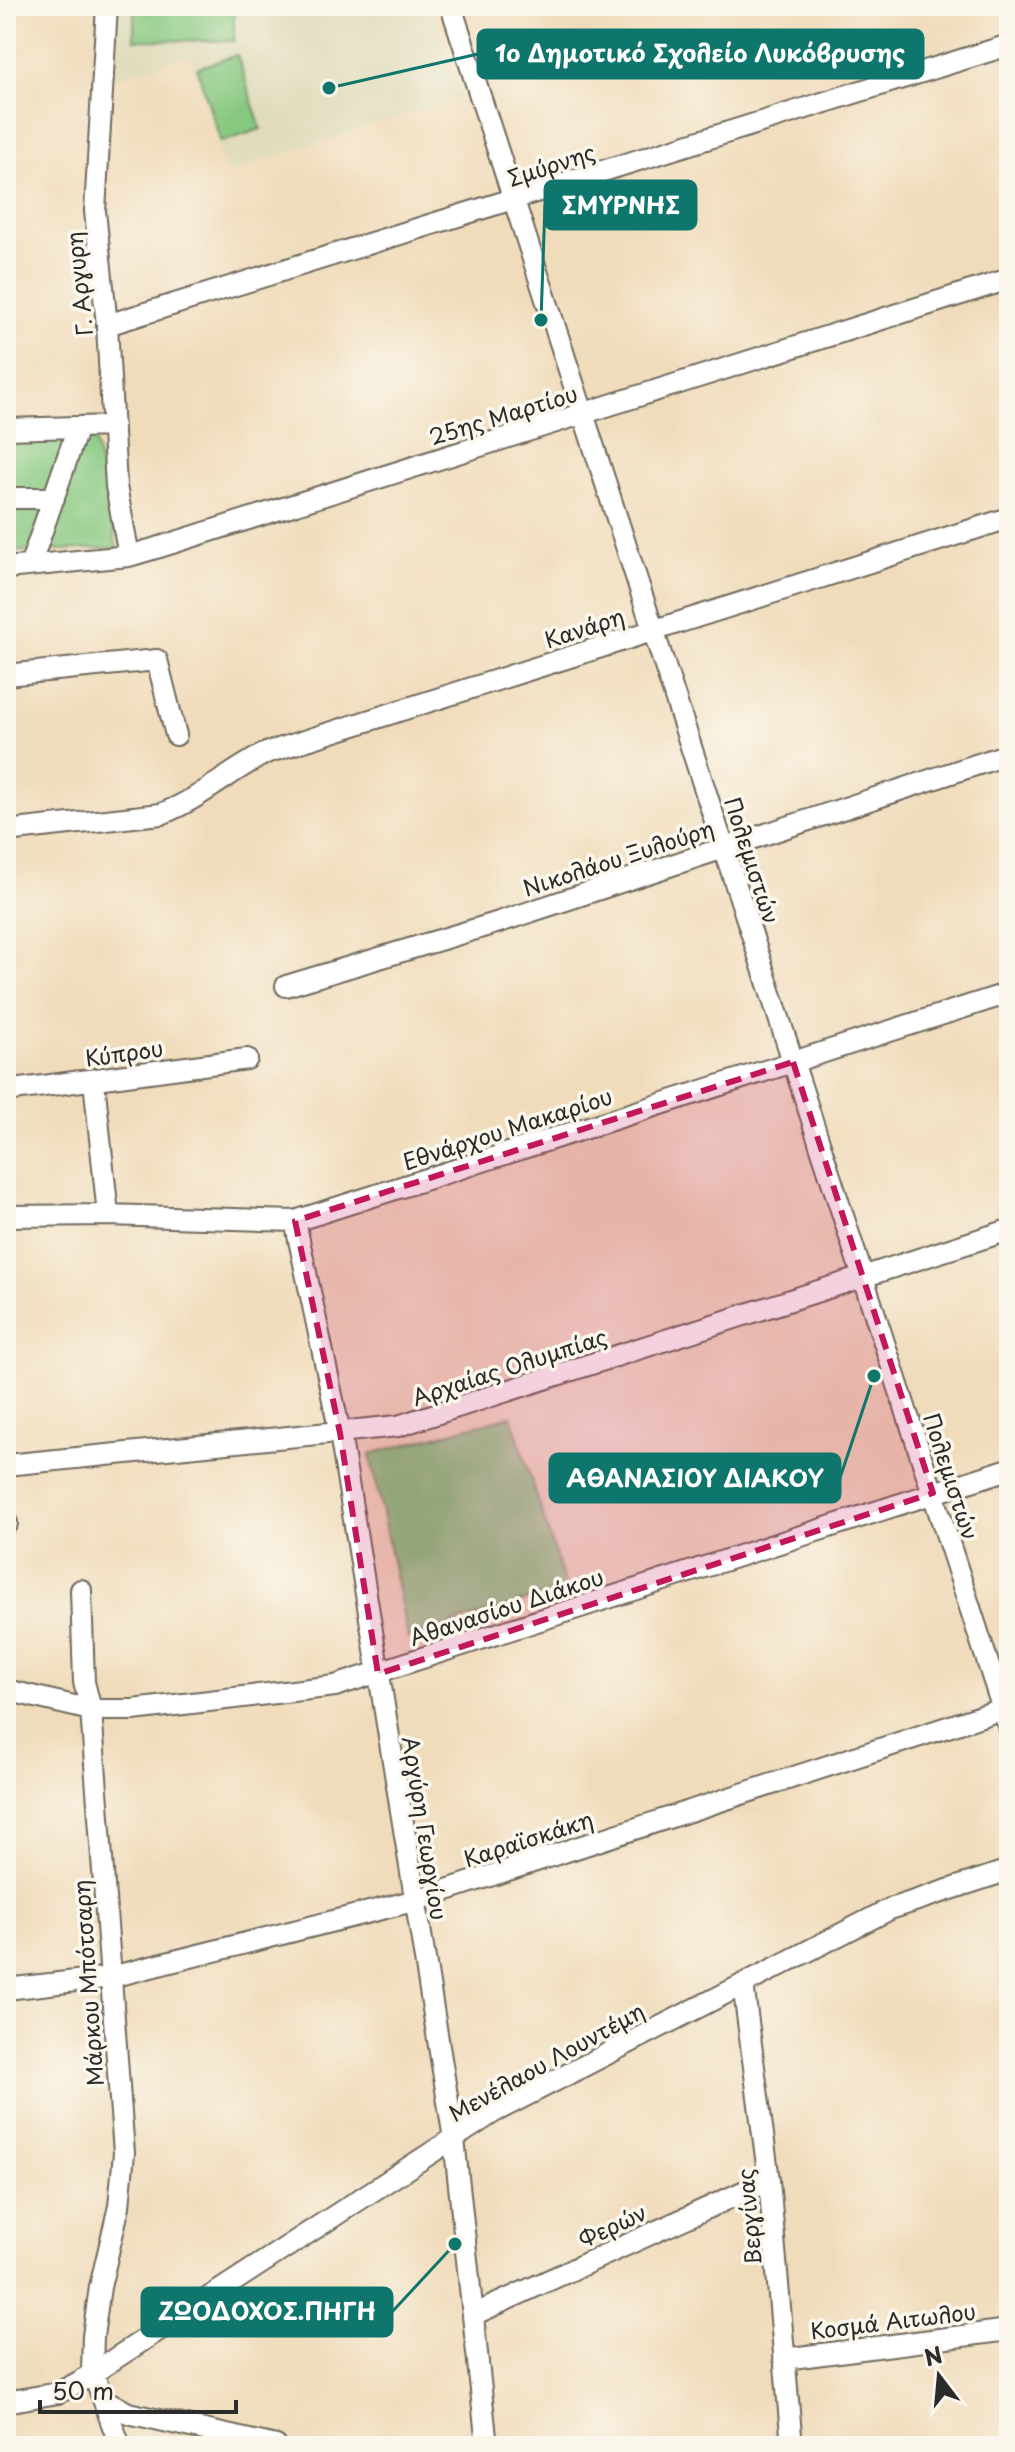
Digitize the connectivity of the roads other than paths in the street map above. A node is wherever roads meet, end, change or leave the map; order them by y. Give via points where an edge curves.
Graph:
1 (107, 6) edge
2 (451, 6) edge
3 (1009, 45) edge
4 (516, 201) junction
5 (1009, 279) edge
6 (107, 325) junction
7 (584, 414) junction
8 (113, 426) junction
9 (78, 427) junction
10 (6, 429) edge
11 (6, 498) edge
12 (54, 498) junction
13 (1009, 518) edge
14 (129, 556) junction
15 (31, 563) junction
16 (6, 568) edge
17 (653, 630) junction
18 (6, 675) edge
19 (176, 735) dead end
20 (1009, 754) edge
21 (6, 831) edge
22 (724, 848) junction
23 (286, 986) dead end
24 (1009, 993) edge
25 (247, 1059) dead end
26 (793, 1062) junction
27 (94, 1081) junction
28 (6, 1091) edge
29 (108, 1215) junction
30 (6, 1216) edge
31 (295, 1221) junction
32 (1009, 1230) edge
33 (861, 1279) junction
34 (340, 1433) junction
35 (6, 1465) edge
36 (1009, 1469) edge
37 (933, 1493) junction
38 (81, 1590) dead end
39 (378, 1674) junction
40 (6, 1690) edge
41 (91, 1710) junction
42 (1007, 1715) edge
43 (1009, 1870) edge
44 (413, 1901) junction
45 (111, 1977) junction
46 (743, 1984) junction
47 (6, 1989) edge
48 (454, 2139) junction
49 (769, 2180) junction
50 (475, 2314) junction
51 (1009, 2330) edge
52 (784, 2359) junction
53 (92, 2371) junction
54 (103, 2399) junction
55 (6, 2402) edge
56 (120, 2446) edge
57 (276, 2446) edge
58 (487, 2446) edge
59 (792, 2446) edge

1 - 6 street, Γ. Αργυρη via 95,211
2 - 4 street, Πολεμιστών
3 - 4 street, Σμύρνης
4 - 6 street, Σμύρνης
4 - 7 street, Πολεμιστών
5 - 7 street, 25ης Μαρτίου
6 - 8 street, Γ. Αργυρη
7 - 14 street, 25ης Μαρτίου
7 - 17 street, Πολεμιστών
8 - 9 street
8 - 14 street, Γ. Αργυρη via 116,486
9 - 10 street
9 - 12 street
11 - 12 street
12 - 15 street
13 - 17 street, Κανάρη
14 - 15 street, 25ης Μαρτίου
15 - 16 street, 25ης Μαρτίου
17 - 21 street, Κανάρη via 266,753 184,805 134,819
17 - 22 street, Πολεμιστών
18 - 19 street via 157,660
20 - 22 street, Νικολάου Ξυλούρη
22 - 23 street, Νικολάου Ξυλούρη
22 - 26 street, Πολεμιστών
24 - 26 street, Εθνάρχου Μακαρίου
25 - 27 street, Κύπρου
26 - 31 street, Εθνάρχου Μακαρίου
26 - 33 street, Πολεμιστών
27 - 28 street, Κύπρου
27 - 29 street
29 - 30 street, Εθνάρχου Μακαρίου
29 - 31 street, Εθνάρχου Μακαρίου
31 - 34 street, Αργύρη Γεωργίου
32 - 33 street, Αρχαίας Ολυμπίας
33 - 34 street, Αρχαίας Ολυμπίας via 398,1426
33 - 37 street, Πολεμιστών
34 - 35 street, Αρχαίας Ολυμπίας
34 - 39 street, Αργύρη Γεωργίου
36 - 37 street, Αθανασίου Διάκου
37 - 39 street, Αθανασίου Διάκου
37 - 42 street, Πολεμιστών
38 - 41 street, Μάρκου Μπότσαρη via 84,1682
39 - 41 street, Αθανασίου Διάκου via 335,1686 133,1710
39 - 44 street, Αργύρη Γεωργίου
40 - 41 street, Αθανασίου Διάκου
41 - 45 street, Μάρκου Μπότσαρη
42 - 44 street, Καραϊσκάκη
43 - 46 street, Μενέλαου Λουντέμη via 890,1909
44 - 45 street, Καραϊσκάκη
44 - 48 street, Αργύρη Γεωργίου
45 - 47 street, Καραϊσκάκη
45 - 53 street, Μάρκου Μπότσαρη via 124,2153 119,2206 100,2287
46 - 48 street, Μενέλαου Λουντέμη via 494,2112
46 - 49 street, Βεργίνας
48 - 50 street, Αργύρη Γεωργίου
48 - 53 street, Μενέλαου Λουντέμη
49 - 50 street, Φερών
49 - 52 street, Βεργίνας
50 - 58 street, Αργύρη Γεωργίου
51 - 52 street, Κοσμά Αιτωλου
52 - 59 street, Βεργίνας
53 - 54 street
53 - 55 street, Μενέλαου Λουντέμη via 58,2393
54 - 56 street
54 - 57 street via 128,2413

